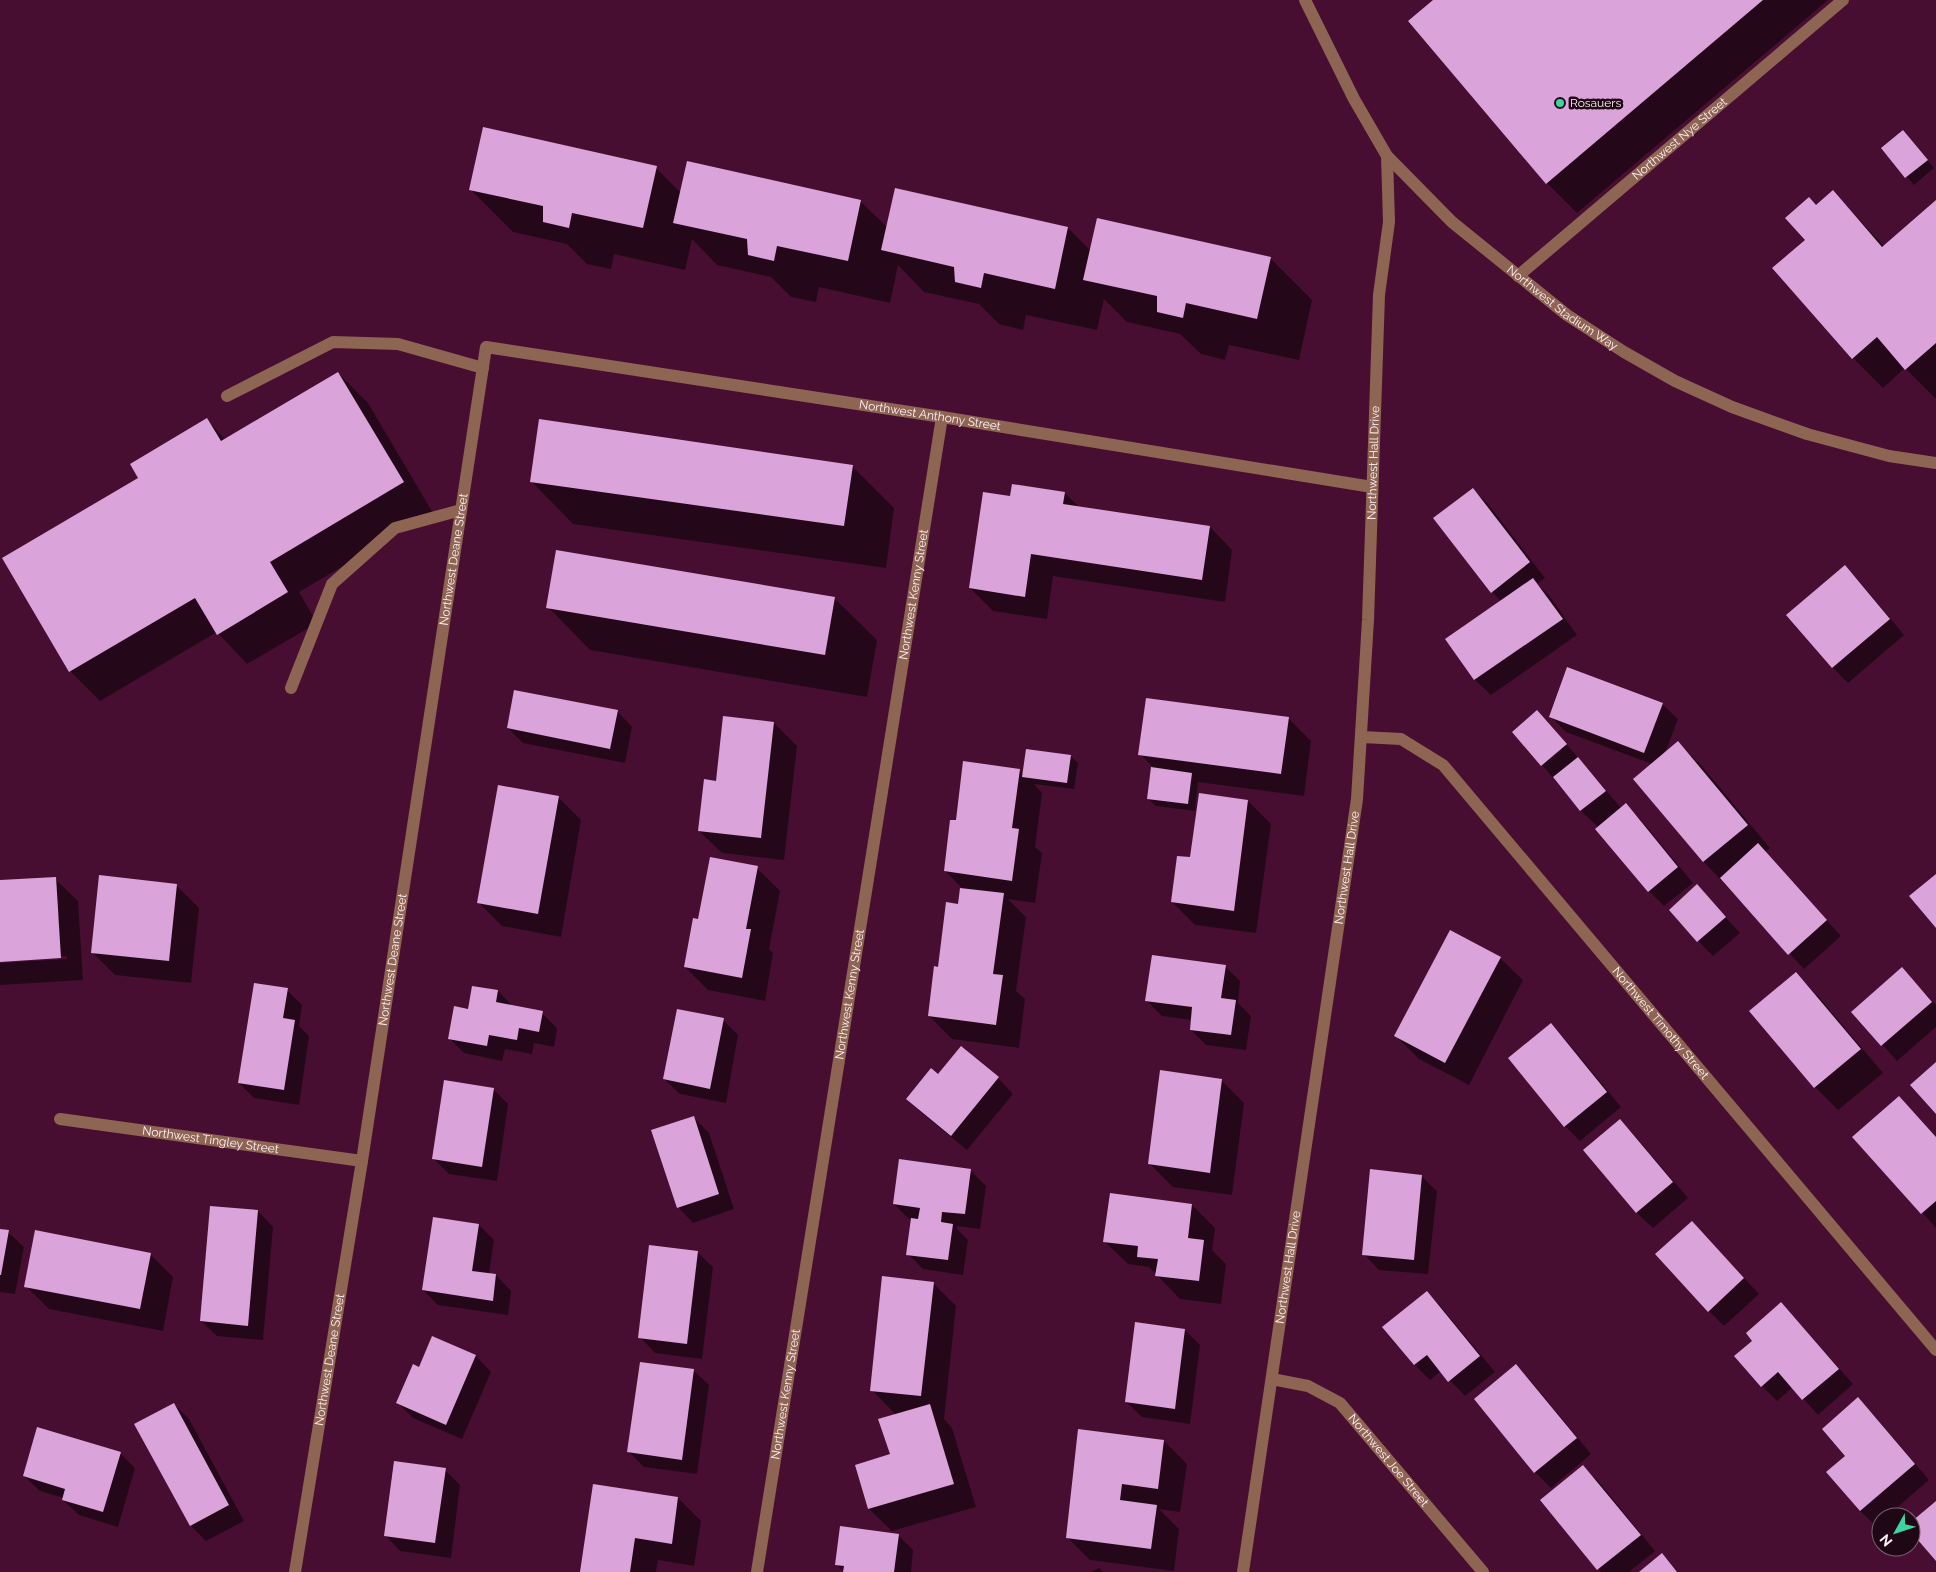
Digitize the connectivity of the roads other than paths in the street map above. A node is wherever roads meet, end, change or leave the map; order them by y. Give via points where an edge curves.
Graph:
1 (1305, 0) edge
2 (1842, 0) edge
3 (1387, 156) junction
4 (1518, 276) junction
5 (486, 347) joint
6 (483, 368) junction
7 (227, 396) dead end
8 (942, 418) junction
9 (1936, 463) edge
10 (1372, 487) junction
11 (461, 510) junction
12 (291, 688) dead end
13 (1362, 737) junction
14 (60, 1119) dead end
15 (362, 1161) junction
16 (1936, 1350) edge
17 (1272, 1379) junction
18 (295, 1572) edge
19 (757, 1572) edge
20 (1243, 1572) edge
21 (1483, 1572) edge

1 - 3 street, Northwest Stadium Way via 1354,99
2 - 4 street, Northwest Nye Street
3 - 4 street, Northwest Stadium Way via 1452,222
3 - 10 street, Northwest Hall Drive via 1389,222 1379,295
4 - 9 street, Northwest Stadium Way via 1567,315 1624,352 1675,381 1732,407 1807,434 1889,456
5 - 6 street, Northwest Deane Street
5 - 8 street, Northwest Anthony Street
6 - 7 street via 398,344 333,342
6 - 11 street, Northwest Deane Street
8 - 10 street, Northwest Anthony Street
8 - 19 street, Northwest Kenny Street
10 - 13 street, Northwest Hall Drive
11 - 12 street via 395,528 332,584
11 - 15 street, Northwest Deane Street
13 - 16 street, Northwest Timothy Street via 1401,739 1443,765
13 - 17 street, Northwest Hall Drive via 1357,799
14 - 15 street, Northwest Tingley Street
15 - 18 street, Northwest Deane Street
17 - 20 street, Northwest Hall Drive
17 - 21 street, Northwest Joe Street via 1308,1386 1340,1403

